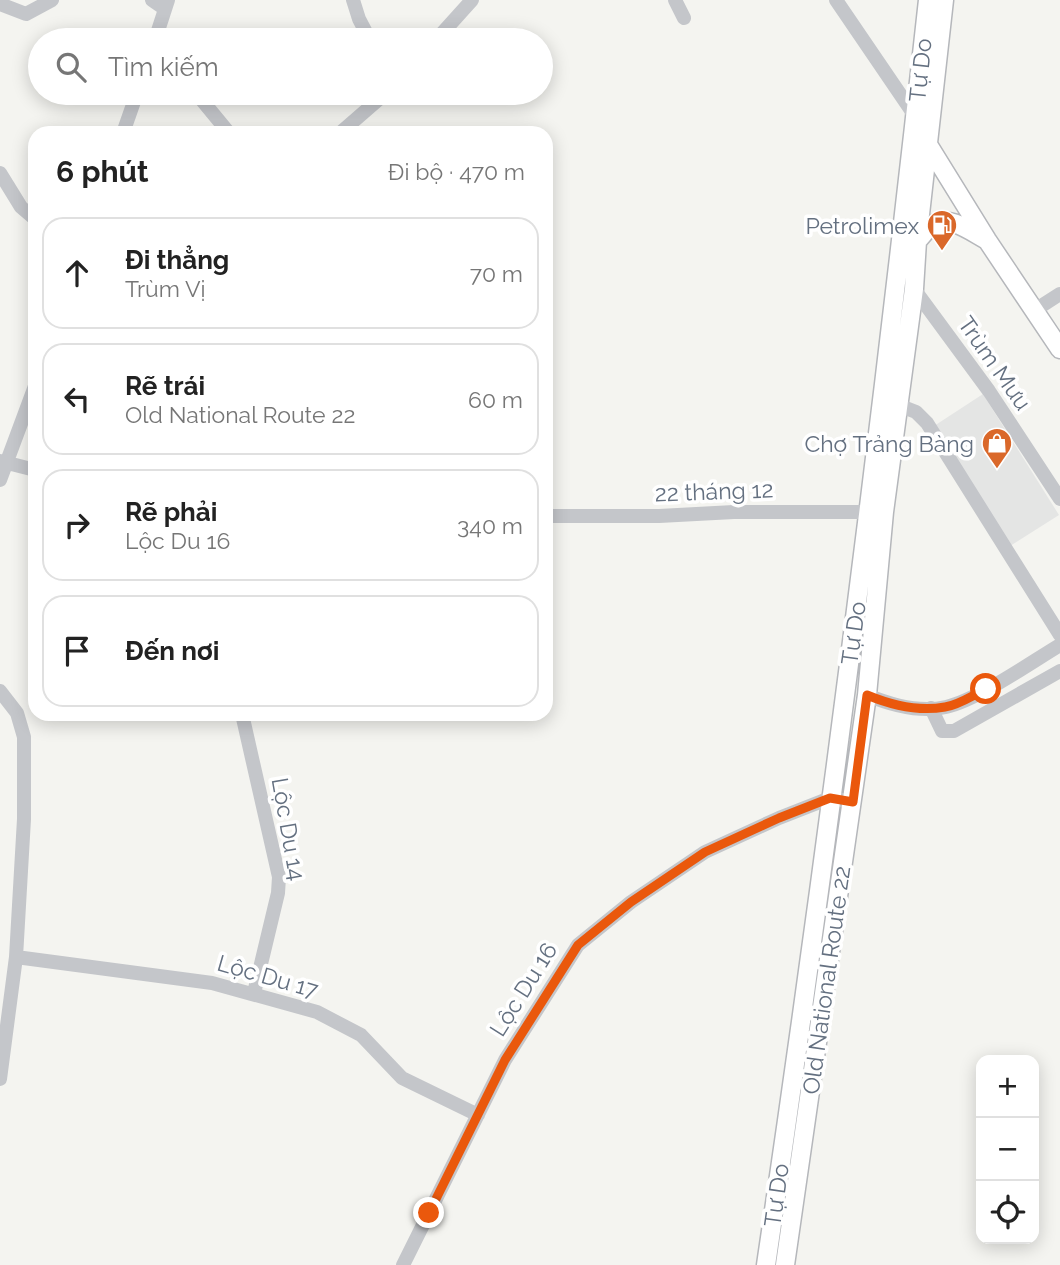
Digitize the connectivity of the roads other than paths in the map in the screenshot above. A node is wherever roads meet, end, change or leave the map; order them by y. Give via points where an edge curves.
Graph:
1 (52, 0) edge
2 (152, 0) edge
3 (353, 0) edge
4 (471, 0) edge
5 (675, 0) edge
6 (836, 0) edge
7 (928, 0) edge
8 (944, 0) edge
9 (0, 4) edge
10 (166, 4) edge
11 (684, 18) dead end
12 (159, 28) edge
13 (364, 28) edge
14 (446, 28) edge
15 (132, 105) edge
16 (206, 105) edge
17 (374, 105) edge
18 (915, 116) junction
19 (125, 126) edge
20 (223, 126) edge
21 (350, 126) edge
22 (929, 146) junction
23 (0, 173) edge
24 (28, 213) edge
25 (987, 240) junction
26 (917, 241) junction
27 (914, 289) junction
28 (1060, 294) edge
29 (1035, 310) junction
30 (1060, 349) edge
31 (28, 403) edge
32 (898, 405) junction
33 (4, 461) edge
34 (28, 468) edge
35 (0, 480) edge
36 (1060, 499) edge
37 (876, 512) junction
38 (553, 516) edge
39 (1060, 635) edge
40 (1060, 645) edge
41 (1060, 671) edge
42 (0, 691) edge
43 (867, 695) junction
44 (931, 708) junction
45 (244, 721) edge
46 (830, 798) junction
47 (853, 802) junction
48 (16, 957) junction
49 (254, 993) junction
50 (0, 1079) edge
51 (478, 1115) junction
52 (403, 1265) edge
53 (766, 1265) edge
54 (785, 1265) edge

1 - 9 street via 26,14
2 - 10 street
3 - 13 street
4 - 14 street
5 - 11 street
6 - 18 street
7 - 18 main road, Tự Do
8 - 22 main road, Tự Do
10 - 12 street
15 - 19 street
16 - 20 street
17 - 21 street
18 - 22 main road
18 - 37 main road, Tự Do
22 - 25 main road
22 - 26 main road, Tự Do
23 - 24 street
25 - 26 main road via 945,221 934,223
25 - 29 main road
26 - 27 main road, Tự Do
27 - 32 main road, Tự Do
27 - 36 street, Trùm Mưu
28 - 29 street
29 - 30 main road
31 - 33 street
32 - 37 main road, Tự Do
32 - 39 street via 927,422
33 - 34 street
33 - 35 street
37 - 38 street, 22 tháng 12
37 - 43 main road, Tự Do
37 - 46 main road, Tự Do
40 - 44 street via 964,700
41 - 44 street via 954,731 942,731
42 - 48 street via 17,713 24,737
43 - 44 street via 884,703
43 - 47 main road, Old National Route 22
45 - 49 street, Lộc Du 14 via 279,877
46 - 47 street
46 - 51 street, Lộc Du 16 via 705,852 578,945 505,1060
46 - 53 main road, Tự Do
47 - 54 main road, Old National Route 22
48 - 49 street, Lộc Du 17 via 212,983
48 - 50 street
49 - 51 street, Lộc Du 17 via 317,1012 361,1035 402,1078
51 - 52 street, Lộc Du 16

